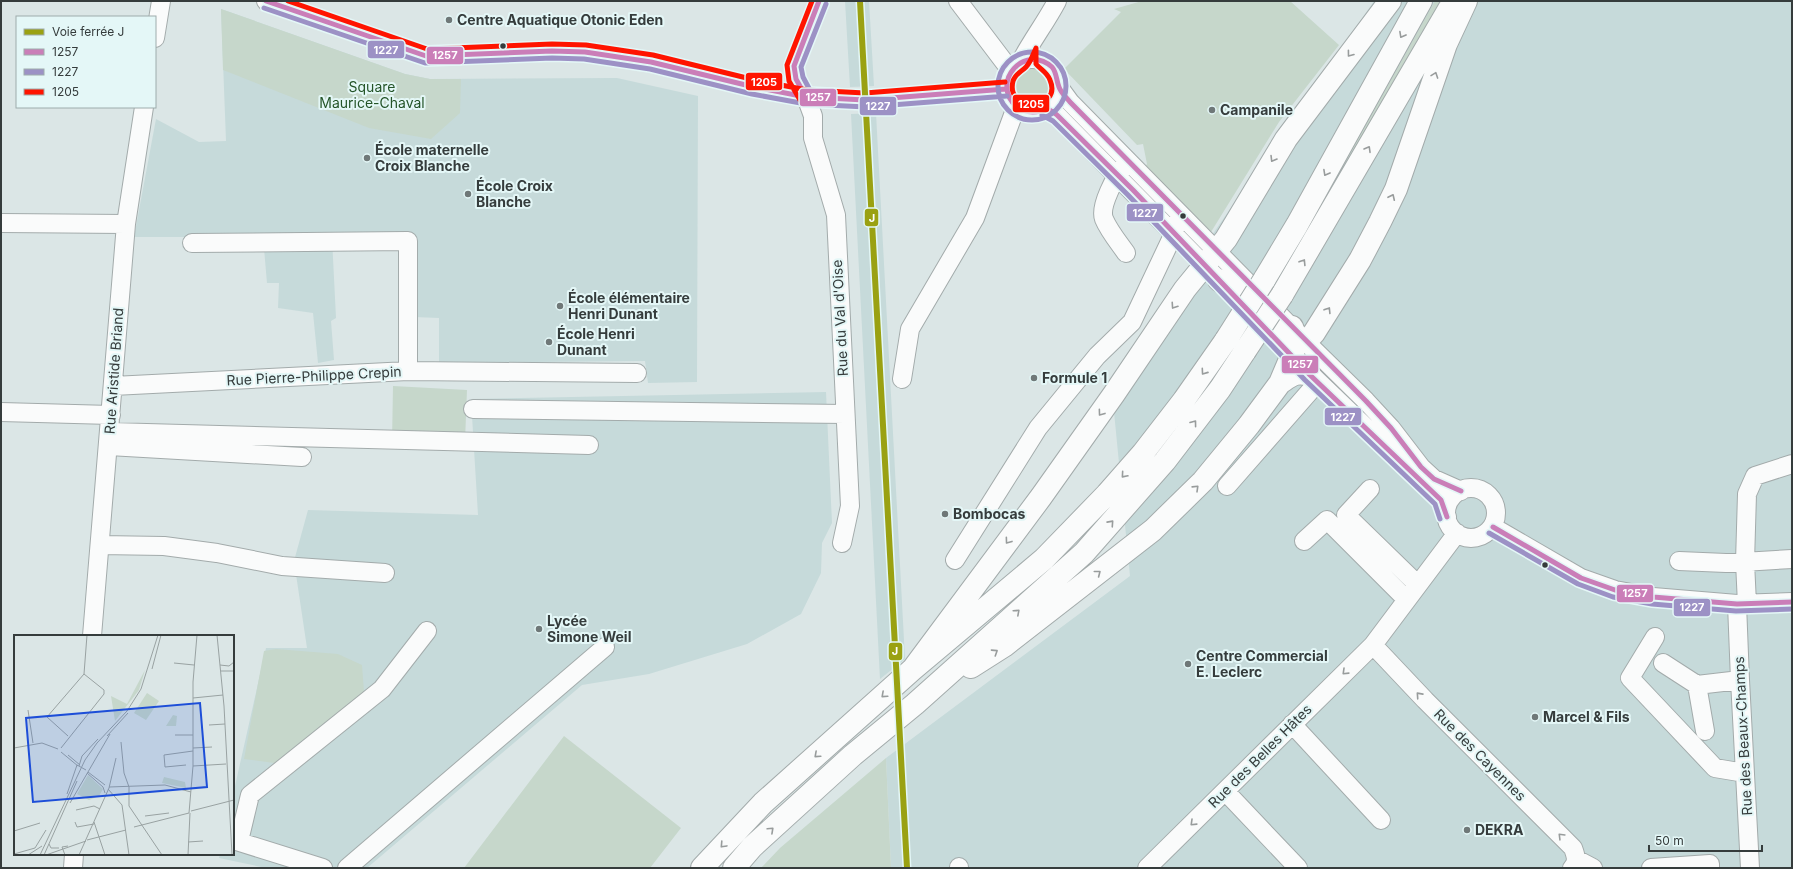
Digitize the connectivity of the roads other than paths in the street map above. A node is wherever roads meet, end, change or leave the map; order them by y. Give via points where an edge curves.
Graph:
1 (161, 1) edge
2 (266, 1) edge
3 (819, 1) edge
4 (958, 1) edge
5 (1057, 1) edge
6 (1390, 1) edge
7 (1422, 1) edge
8 (1453, 1) edge
9 (1466, 1) edge
10 (1047, 22) junction
11 (156, 32) edge
12 (1043, 61) junction
13 (794, 66) junction
14 (1016, 66) junction
15 (1059, 87) junction
16 (764, 89) junction
17 (1006, 89) junction
18 (806, 97) junction
19 (1016, 107) junction
20 (144, 108) edge
21 (1045, 109) junction
22 (1128, 160) junction
23 (1117, 174) junction
24 (1179, 212) junction
25 (1, 223) edge
26 (126, 224) junction
27 (1174, 233) junction
28 (192, 243) dead end
29 (1126, 253) dead end
30 (1210, 269) junction
31 (1295, 339) junction
32 (408, 371) junction
33 (637, 373) dead end
34 (902, 379) dead end
35 (1314, 379) junction
36 (1280, 383) junction
37 (113, 386) junction
38 (473, 409) dead end
39 (1, 412) edge
40 (845, 414) junction
41 (110, 431) junction
42 (589, 444) dead end
43 (302, 457) dead end
44 (1792, 464) edge
45 (1227, 486) dead end
46 (1370, 489) dead end
47 (1461, 491) junction
48 (1447, 517) junction
49 (1493, 527) junction
50 (1457, 533) junction
51 (1304, 541) dead end
52 (842, 543) dead end
53 (100, 545) junction
54 (1792, 558) edge
55 (955, 560) dead end
56 (1679, 561) dead end
57 (1745, 562) junction
58 (385, 573) dead end
59 (1418, 585) junction
60 (1407, 600) junction
61 (1792, 602) edge
62 (1742, 604) junction
63 (427, 631) dead end
64 (92, 635) edge
65 (1655, 637) dead end
66 (1373, 645) junction
67 (605, 647) dead end
68 (1663, 664) dead end
69 (913, 669) junction
70 (1740, 680) junction
71 (1697, 685) junction
72 (915, 704) junction
73 (1292, 724) junction
74 (1705, 731) dead end
75 (1745, 773) junction
76 (1224, 791) junction
77 (1381, 820) dead end
78 (236, 840) edge
79 (74, 855) edge
80 (1574, 863) edge
81 (73, 868) edge
82 (323, 868) edge
83 (347, 868) edge
84 (702, 868) edge
85 (734, 868) edge
86 (1147, 868) edge
87 (1298, 868) edge
88 (1593, 868) edge
89 (1651, 868) edge
90 (1710, 868) edge
91 (1750, 868) edge

1 - 11 street
2 - 16 street via 426,56 585,52 646,62
3 - 13 street
4 - 14 street
5 - 10 street
6 -> 30 main road via 1286,139
7 -> 69 main road, bridge via 1297,225 1226,340 1184,400 1108,494 1044,559
72 -> 8 main road, bridge via 1084,553 1165,461 1220,389 1282,295
31 -> 9 main road via 1314,333 1360,260 1383,216 1396,189 1446,44
10 - 12 street
10 - 14 street via 1033,38
12 - 14 street via 1028,59
12 - 15 street via 1055,71
13 - 16 street
13 - 18 street, Rue du Val d'Oise via 796,80
14 - 17 street via 1008,76
15 - 21 street via 1052,104
15 - 22 street via 1070,102
16 - 18 street
17 - 18 street via 865,100
17 - 19 street
18 - 40 street, Rue du Val d'Oise via 813,116 813,138 836,214
19 - 21 street via 1031,112
19 - 34 street via 975,218 910,329
20 - 26 street, Rue Aristide Briand
21 - 23 street via 1057,115
22 - 23 street
22 - 24 street
23 - 27 street
23 - 29 street via 1104,206 1103,218
24 - 27 street
24 - 30 street
25 - 26 street
26 - 37 street, Rue Aristide Briand
27 - 30 street
27 - 55 street via 1132,322 1097,356 1038,428
28 - 32 street, Rue Pierre-Philippe Crepin via 408,241
30 - 31 street
30 - 31 main road via 1287,342
30 -> 69 main road
31 - 35 street
31 - 36 main road
31 - 47 street via 1332,366 1391,428 1421,467 1434,479
32 - 33 street
32 - 37 street, Rue Pierre-Philippe Crepin
35 - 36 main road via 1299,372
35 - 45 street
35 - 48 street via 1427,486 1440,500
72 -> 36 main road via 1004,646 1153,530 1203,481
37 - 41 street, Rue Aristide Briand
38 - 40 street
39 - 41 street
40 - 52 street, Rue du Val d'Oise via 850,506
41 - 42 street
41 - 43 street
41 - 53 street, Rue Aristide Briand
44 - 57 street, Rue des Beaux-Champs via 1755,476 1746,494
46 - 59 street via 1346,515
47 - 48 street via 1455,494 1448,504
47 - 49 street via 1476,489 1489,496 1496,510
48 - 50 street
49 - 50 street via 1477,537 1470,538
49 - 62 street via 1581,578 1615,590 1653,597
50 - 59 street, Rue des Belles Hâtes
51 - 60 street via 1327,520
53 - 58 street via 164,546 282,566
53 - 64 street, Rue Aristide Briand
54 - 57 street
56 - 57 street
57 - 62 street, Rue des Beaux-Champs
59 - 60 street, Rue des Belles Hâtes
60 - 66 street, Rue des Belles Hâtes
61 - 62 street
62 - 70 street, Rue des Beaux-Champs
63 - 78 street via 382,688 250,795
65 - 75 street via 1630,678 1715,768
66 -> 73 street, Rue des Belles Hâtes
80 -> 66 street, Rue des Cayennes via 1573,848
67 - 83 street
68 - 71 street
69 -> 84 main road via 763,803
70 - 71 street
70 - 75 street, Rue des Beaux-Champs
71 - 74 street
85 -> 72 main road via 752,847 853,755
73 - 76 street, Rue des Belles Hâtes
73 - 77 street
75 - 91 street, Rue des Beaux-Champs
76 -> 86 street, Rue des Belles Hâtes
76 - 87 street
78 - 82 street
79 - 81 street
80 - 88 street
89 - 90 street via 1710,864

